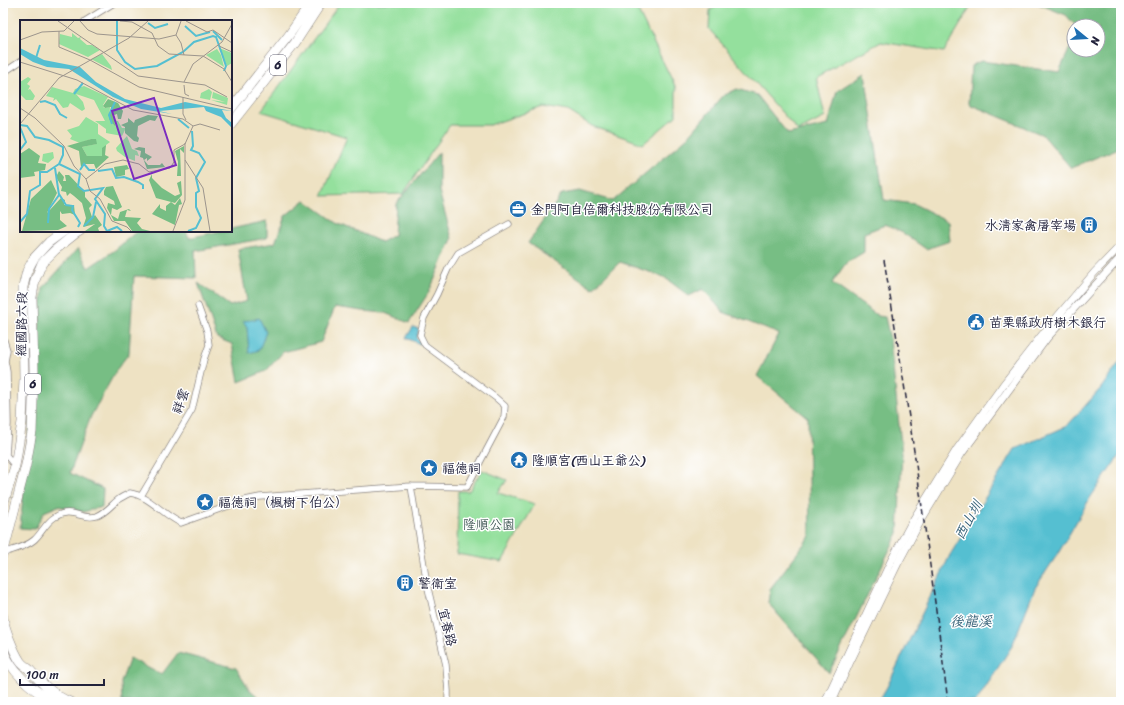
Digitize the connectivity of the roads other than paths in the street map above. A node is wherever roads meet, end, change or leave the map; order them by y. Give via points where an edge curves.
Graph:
1 (114, 3) edge
2 (311, 3) edge
3 (321, 3) edge
4 (87, 20) edge
5 (20, 62) edge
6 (3, 73) edge
7 (232, 108) edge
8 (232, 123) edge
9 (509, 224) dead end
10 (63, 232) edge
11 (78, 232) edge
12 (1121, 245) edge
13 (1121, 256) edge
14 (198, 306) dead end
15 (3, 337) edge
16 (5, 369) edge
17 (15, 466) junction
18 (25, 468) junction
19 (411, 486) junction
20 (141, 496) junction
21 (3, 505) edge
22 (3, 554) edge
23 (3, 617) edge
24 (3, 650) edge
25 (53, 702) edge
26 (70, 702) edge
27 (448, 702) edge
28 (825, 702) edge
29 (832, 702) edge

1 - 4 street
2 - 7 main road, 6
3 - 8 main road, 6 via 295,43
5 - 6 street
9 - 19 street via 458,252 424,318 420,335 425,344 505,406 504,417 467,487
10 - 17 main road, 經國路六段 / 6 via 34,258 23,287 24,379 22,422
11 - 18 main road, 經國路六段 / 6 via 42,263 35,280 32,297 32,432
12 - 28 street via 1094,272 1042,335 956,449 891,561
13 - 29 street via 1047,338 962,453 898,563
14 - 20 street, 祥雲 via 209,345 192,410
15 - 16 street via 7,350
16 - 17 street via 8,424 6,455
17 - 18 main road
17 - 21 main road, 經國路六段 / 6
18 - 22 main road, 經國路六段 / 6
19 - 20 street via 260,497 181,523
19 - 27 street, 宜春路 via 427,584 446,665
20 - 22 street via 130,493 98,516 63,513 50,520 27,545
23 - 26 main road via 20,661 40,682
24 - 25 main road via 11,665 28,684

